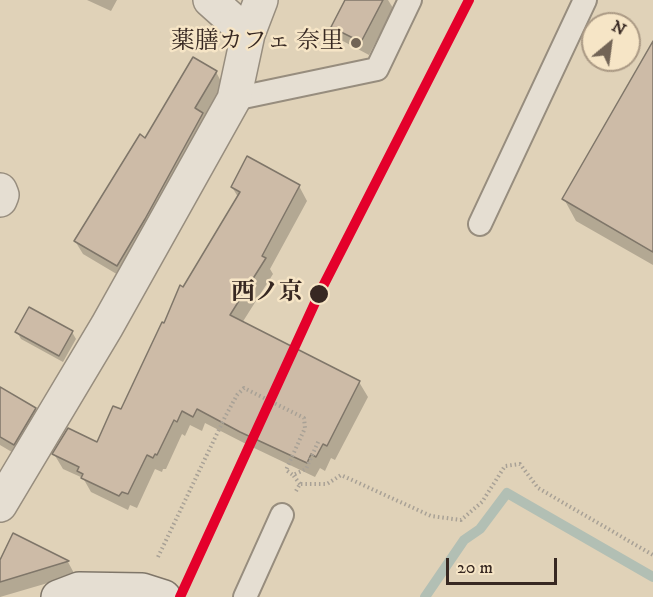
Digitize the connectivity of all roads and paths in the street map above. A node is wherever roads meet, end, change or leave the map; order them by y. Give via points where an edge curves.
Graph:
1 (210, 0) edge
2 (261, 0) edge
3 (410, 0) edge
4 (585, 0) edge
5 (248, 34) junction
6 (234, 99) junction
7 (0, 190) edge
8 (0, 200) edge
9 (480, 224) dead end
10 (319, 440) dead end
11 (293, 475) junction
12 (300, 484) junction
13 (0, 506) edge
14 (282, 515) joint
15 (653, 555) edge
16 (153, 594) edge
17 (57, 597) edge
18 (245, 597) edge

1 - 5 street
2 - 5 street
3 - 6 lane via 377,69
4 - 9 lane
5 - 6 street
6 - 13 street via 107,326
7 - 8 street
10 - 11 path via 306,469
11 - 12 path
11 - 16 path via 285,470 306,428 304,418 243,388 225,417
12 - 14 path
12 - 15 path via 327,484 341,475 431,516 461,520 482,502 505,466 520,464 538,488
14 - 18 lane
16 - 17 street via 79,589

